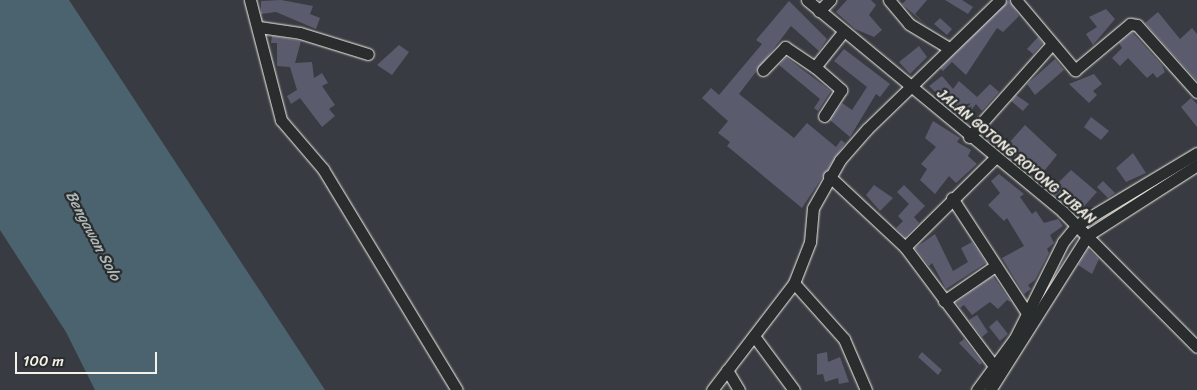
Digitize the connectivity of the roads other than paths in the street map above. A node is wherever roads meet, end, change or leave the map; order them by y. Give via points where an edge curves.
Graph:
1 (250, 0) edge
2 (807, 0) edge
3 (830, 0) edge
4 (890, 0) edge
5 (1000, 0) edge
6 (1016, 0) edge
7 (820, 11) junction
8 (259, 27) junction
9 (843, 32) junction
10 (1052, 44) junction
11 (949, 48) junction
12 (368, 54) dead end
13 (815, 67) junction
14 (763, 70) dead end
15 (909, 87) junction
16 (1197, 92) edge
17 (824, 116) dead end
18 (969, 136) junction
19 (1197, 153) edge
20 (996, 157) junction
21 (1197, 165) edge
22 (829, 176) junction
23 (952, 198) junction
24 (1077, 225) junction
25 (1088, 235) junction
26 (905, 247) junction
27 (995, 266) junction
28 (794, 284) junction
29 (944, 301) junction
30 (1027, 313) junction
31 (754, 336) junction
32 (1197, 347) edge
33 (994, 366) junction
34 (727, 370) junction
35 (457, 390) edge
36 (712, 390) edge
37 (739, 390) edge
38 (794, 390) edge
39 (866, 390) edge
40 (977, 390) edge
41 (990, 390) edge

1 - 8 street
2 - 7 street, JALAN GOTONG ROYONG TUBAN
3 - 7 street
4 - 11 street via 909,24
5 - 11 street
6 - 10 street
7 - 9 street, JALAN GOTONG ROYONG TUBAN
8 - 12 street via 300,33
8 - 35 street via 281,120 323,169
9 - 13 street
9 - 15 street, JALAN GOTONG ROYONG TUBAN
10 - 16 street via 1078,71 1130,24 1137,25
10 - 18 street
11 - 15 street
13 - 14 street via 785,47
13 - 17 street via 840,90
15 - 18 street, JALAN GOTONG ROYONG TUBAN
15 - 22 street via 867,128
18 - 20 street, JALAN GOTONG ROYONG TUBAN
19 - 24 street
20 - 23 street
20 - 24 street, JALAN GOTONG ROYONG TUBAN
21 - 25 street
22 - 26 street
22 - 28 street via 814,208 810,242
23 - 26 street
23 - 27 street
24 - 25 street, JALAN GOTONG ROYONG TUBAN
24 - 30 street via 1063,242
25 - 32 street, JALAN GOTONG ROYONG TUBAN
25 - 41 street
26 - 29 street
27 - 29 street
27 - 30 street
28 - 31 street
28 - 39 street via 844,339
29 - 33 street
30 - 33 street
31 - 34 street
31 - 38 street
33 - 40 street
34 - 36 street
34 - 37 street

